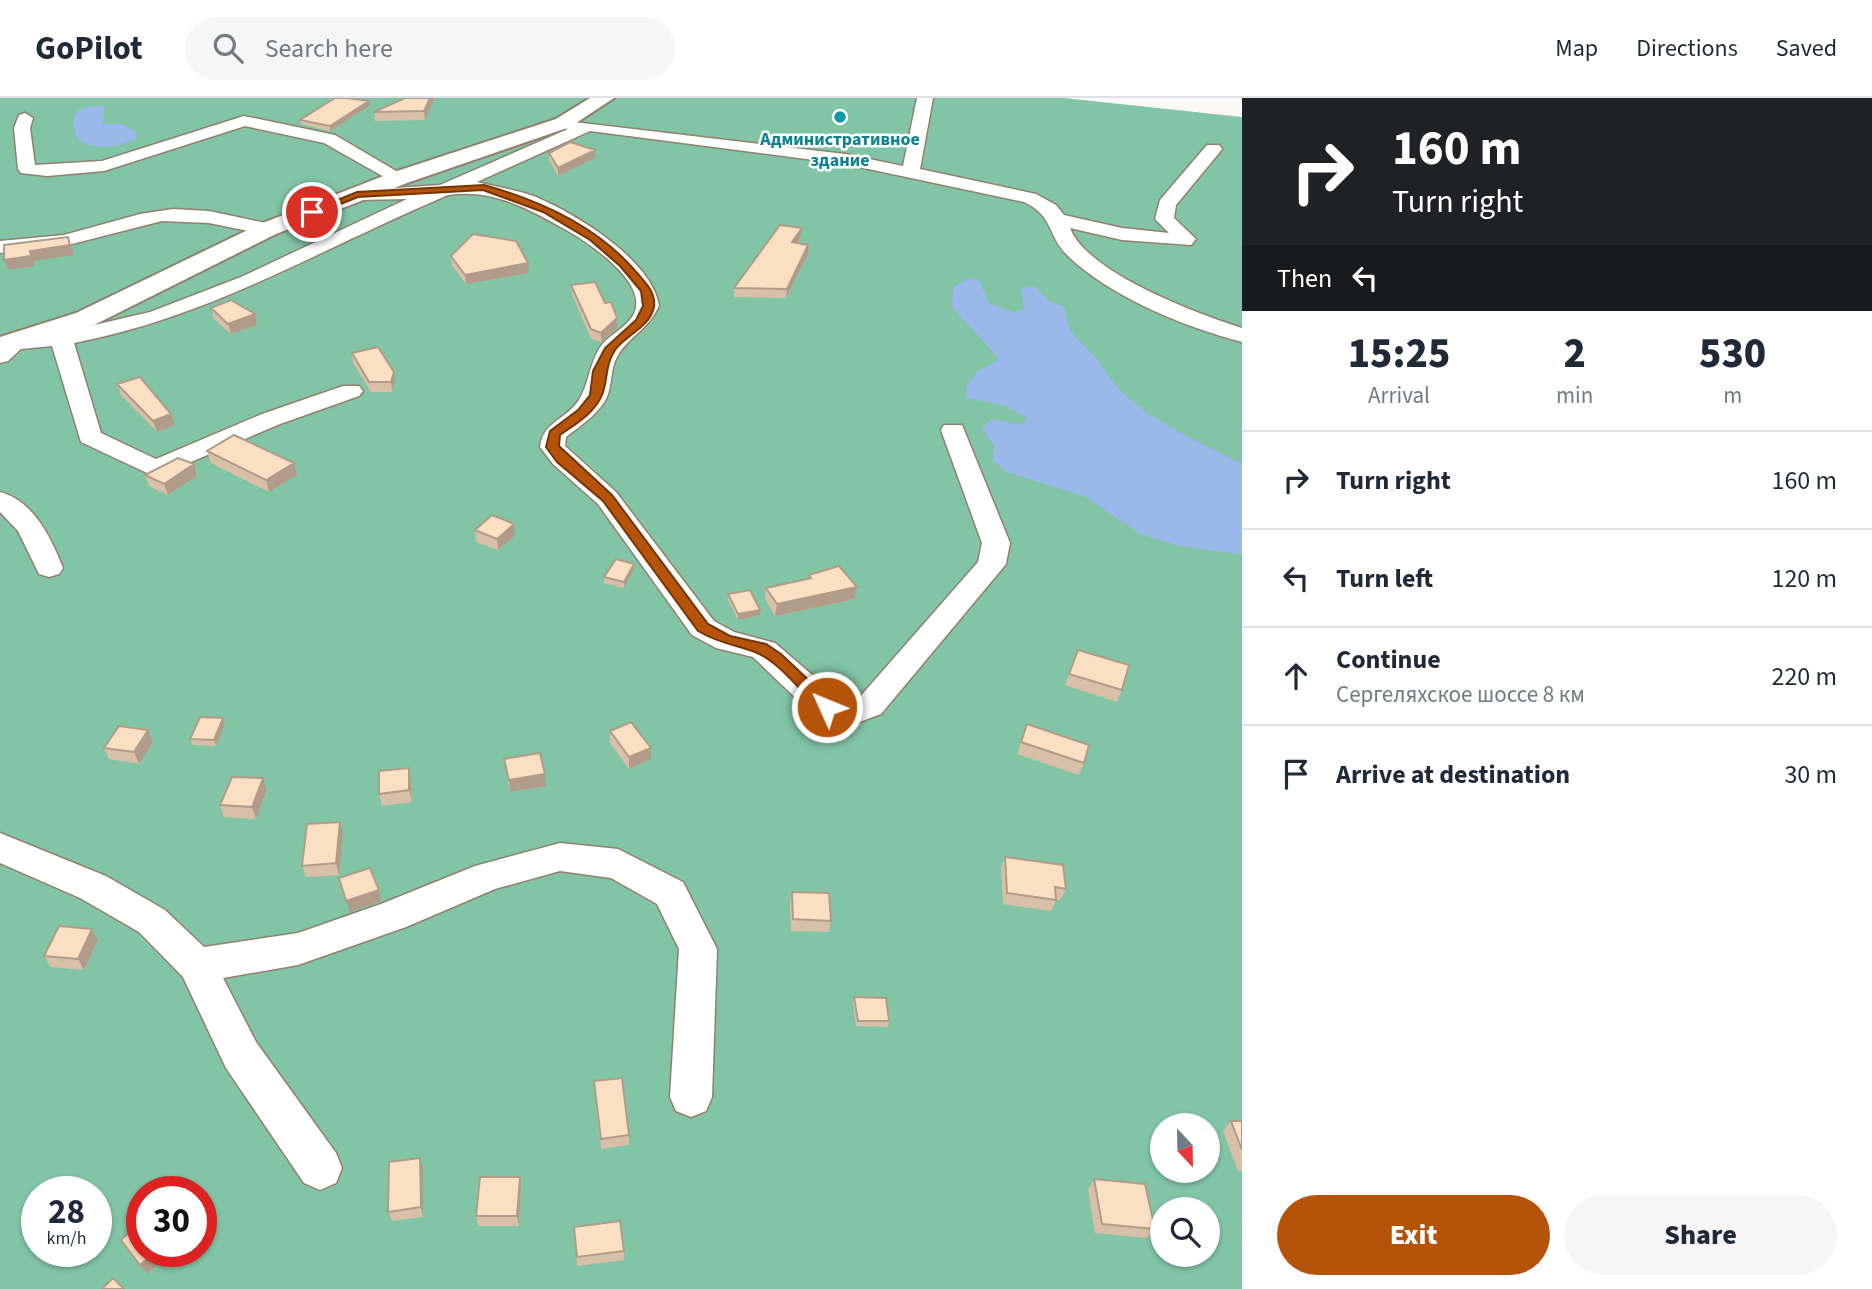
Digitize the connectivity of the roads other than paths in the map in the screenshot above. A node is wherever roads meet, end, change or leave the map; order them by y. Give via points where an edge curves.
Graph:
1 (604, 98) edge
2 (925, 98) edge
3 (2, 123) dead end
4 (563, 123) junction
5 (589, 126) junction
6 (1213, 149) dead end
7 (910, 173) junction
8 (400, 178) junction
9 (446, 189) junction
10 (357, 195) junction
11 (1060, 220) junction
12 (268, 229) junction
13 (0, 247) edge
14 (1242, 335) edge
15 (62, 341) junction
16 (5, 348) edge
17 (351, 391) dead end
18 (953, 430) dead end
19 (0, 500) edge
20 (48, 568) dead end
21 (0, 847) edge
22 (197, 965) junction
23 (691, 1097) dead end
24 (320, 1168) dead end

1 - 4 main road
2 - 7 street
3 - 8 street via 26,118 20,168 47,171 104,166 244,121 329,139
4 - 5 street
4 - 8 main road
5 - 7 street via 845,159
5 - 9 street
6 - 11 street via 1167,204 1164,219 1184,241
7 - 11 street via 1030,198 1047,206
8 - 10 main road
9 - 10 street
9 - 15 street via 217,296 171,314
9 - 18 street via 484,188 546,210 594,238 646,291 648,306 640,322 611,348 599,371 596,395 582,413 554,434 552,447 607,498 703,628 726,640 761,648 827,707 841,713 857,714 870,706 992,564 996,543
10 - 12 main road
11 - 14 street via 1062,234 1073,250 1124,287 1178,316
12 - 13 street via 229,220 153,216 36,246
12 - 16 main road via 85,319
15 - 16 street
15 - 17 street via 90,437 156,468
19 - 20 street via 37,534
21 - 22 street via 93,887 152,921
22 - 23 street via 298,949 488,876 560,857 618,864 670,893 698,949
22 - 24 street via 241,1055

